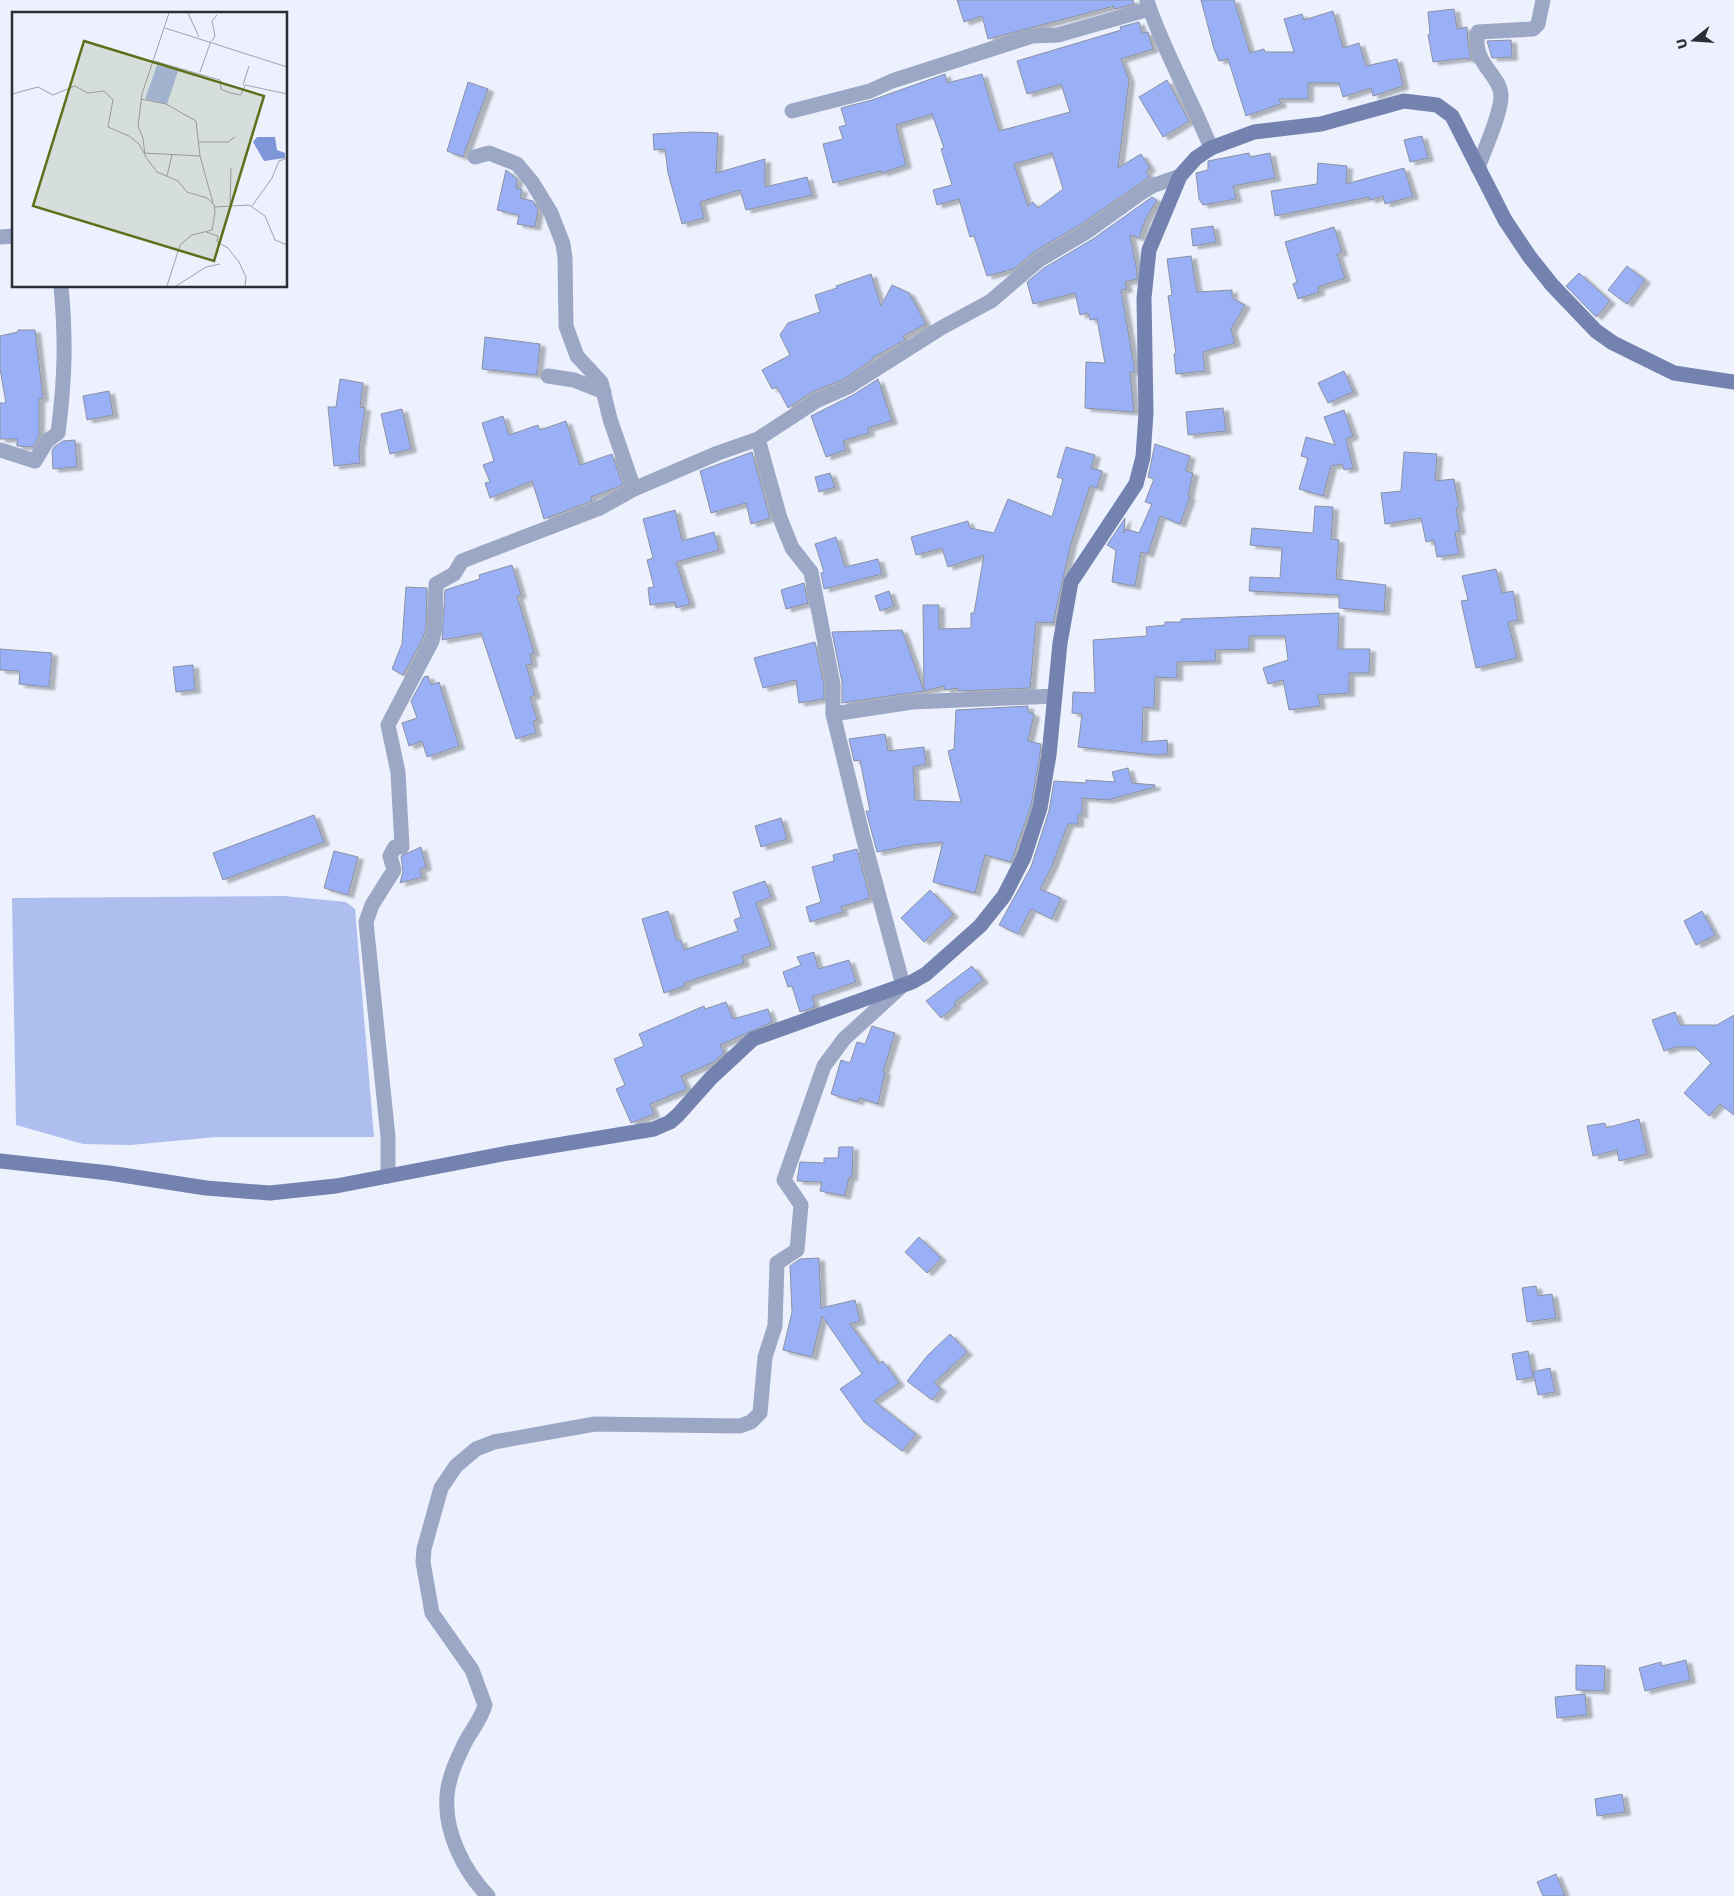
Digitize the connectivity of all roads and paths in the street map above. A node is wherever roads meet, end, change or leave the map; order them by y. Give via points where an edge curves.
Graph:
1 (1543, 0) edge
2 (1148, 4) edge
3 (792, 111) dead end
4 (1211, 148) junction
5 (475, 157) dead end
6 (1478, 168) junction
7 (1180, 176) junction
8 (61, 288) edge
9 (548, 376) dead end
10 (1734, 382) edge
11 (604, 392) junction
12 (758, 439) junction
13 (0, 450) edge
14 (634, 489) junction
15 (1054, 696) junction
16 (833, 714) junction
17 (903, 985) junction
18 (0, 1161) edge
19 (388, 1176) junction
20 (488, 1896) edge

1 - 6 street via 1538,24 1533,29 1478,32 1480,60 1492,74 1501,94
2 - 3 street via 1058,35 1032,36 878,88
2 - 4 street
4 - 6 street via 1254,132 1321,124 1404,101 1436,104 1452,116
4 - 7 street via 1196,158
5 - 11 street via 489,153 517,164 551,214 565,258 566,326 577,356 601,382
6 - 10 street via 1529,256 1596,331 1613,343 1674,373
7 - 12 street via 1152,186 1088,231 1039,260 991,301 941,328 848,387 816,401
7 - 15 street via 1149,250 1145,274 1146,413 1140,470 1136,484 1071,582
8 - 13 street via 66,340 58,433 47,441 35,461
9 - 11 street via 574,380
11 - 14 street
12 - 14 street
12 - 16 street via 789,541 811,572 832,684
14 - 19 street via 600,508 462,561 454,574 436,584 432,641 388,725 398,772 402,847 395,847 390,856 394,870 372,905 366,922 388,1137
15 - 16 street via 912,702
15 - 17 street via 1040,808 1024,857 1004,896 980,926 926,974
16 - 17 street
17 - 19 street via 753,1039 711,1078 678,1115 662,1126
17 - 20 street via 844,1039 824,1066 784,1180 801,1205 797,1250 777,1263 774,1326 765,1357 760,1413 751,1422 740,1426 595,1424 494,1442 482,1445 456,1466 442,1488 424,1549 430,1606 436,1620 472,1670 485,1705 457,1759 447,1805 458,1852 473,1879
18 - 19 street via 206,1188 270,1193

